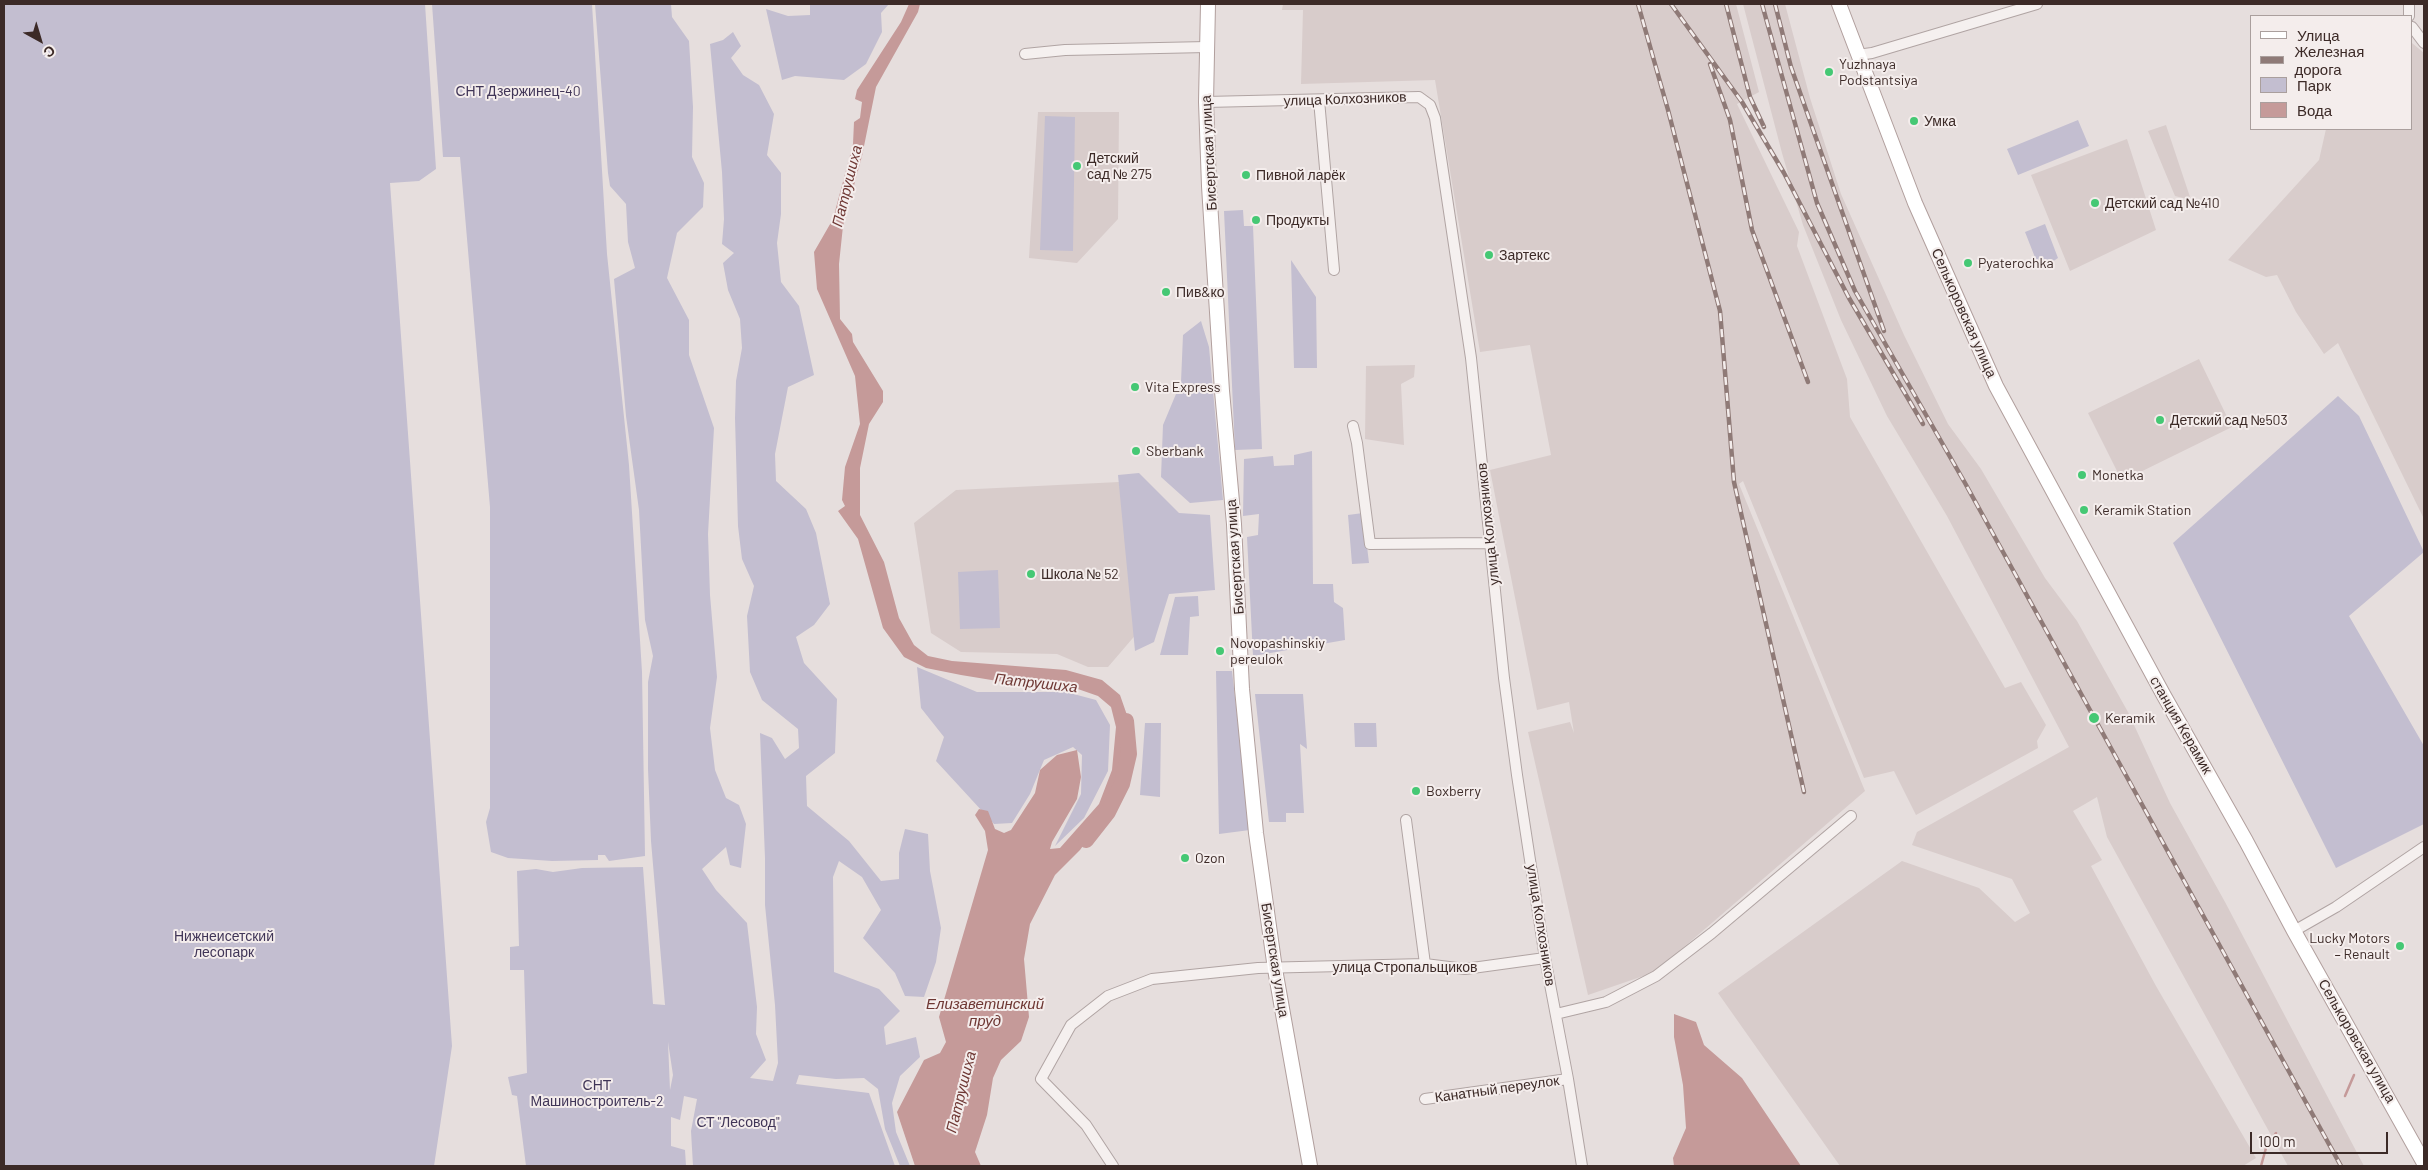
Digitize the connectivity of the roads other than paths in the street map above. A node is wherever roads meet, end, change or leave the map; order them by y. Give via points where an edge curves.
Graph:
1 (1208, 4) edge
2 (1839, 4) edge
3 (2037, 4) edge
4 (2413, 28) edge
5 (2424, 43) edge
6 (1207, 48) junction
7 (1025, 54) dead end
8 (1857, 55) junction
9 (1319, 100) junction
10 (1206, 102) junction
11 (1334, 270) dead end
12 (1353, 426) dead end
13 (1490, 543) junction
14 (2117, 609) joint
15 (1851, 816) dead end
16 (1406, 820) dead end
17 (2246, 841) joint
18 (2424, 847) edge
19 (2294, 931) junction
20 (1545, 958) junction
21 (1425, 964) junction
22 (1275, 969) junction
23 (1556, 1014) junction
24 (1568, 1079) junction
25 (1425, 1099) dead end
26 (2424, 1163) edge
27 (1113, 1166) edge
28 (1310, 1166) edge
29 (1582, 1166) edge

1 - 6 main road, Бисертская улица
2 - 8 main road, Селькоровская улица
3 - 8 street
4 - 5 street
6 - 7 street via 1065,50
6 - 10 main road, Бисертская улица
8 - 14 main road, Селькоровская улица via 1915,203 1996,386
9 - 10 street, улица Колхозников
9 - 11 street
9 - 13 street, улица Колхозников via 1419,97 1430,105 1435,118 1471,358
10 - 22 main road, Бисертская улица via 1242,689 1256,833
12 - 13 street via 1370,544
13 - 20 street, улица Колхозников via 1504,678
14 - 17 main road, станция Керамик
15 - 23 street via 1712,934 1656,976 1606,1002
16 - 21 street
17 - 19 main road, Селькоровская улица
18 - 19 street via 2336,907
19 - 26 main road, Селькоровская улица
20 - 21 street, улица Стропальщиков via 1465,969
20 - 23 street, улица Колхозников
21 - 22 street, улица Стропальщиков
22 - 27 street, улица Стропальщиков via 1152,979 1108,996 1071,1024 1041,1079 1086,1124
22 - 28 main road, Бисертская улица
23 - 24 street, улица Колхозников
24 - 25 street, Канатный переулок
24 - 29 street, улица Колхозников

